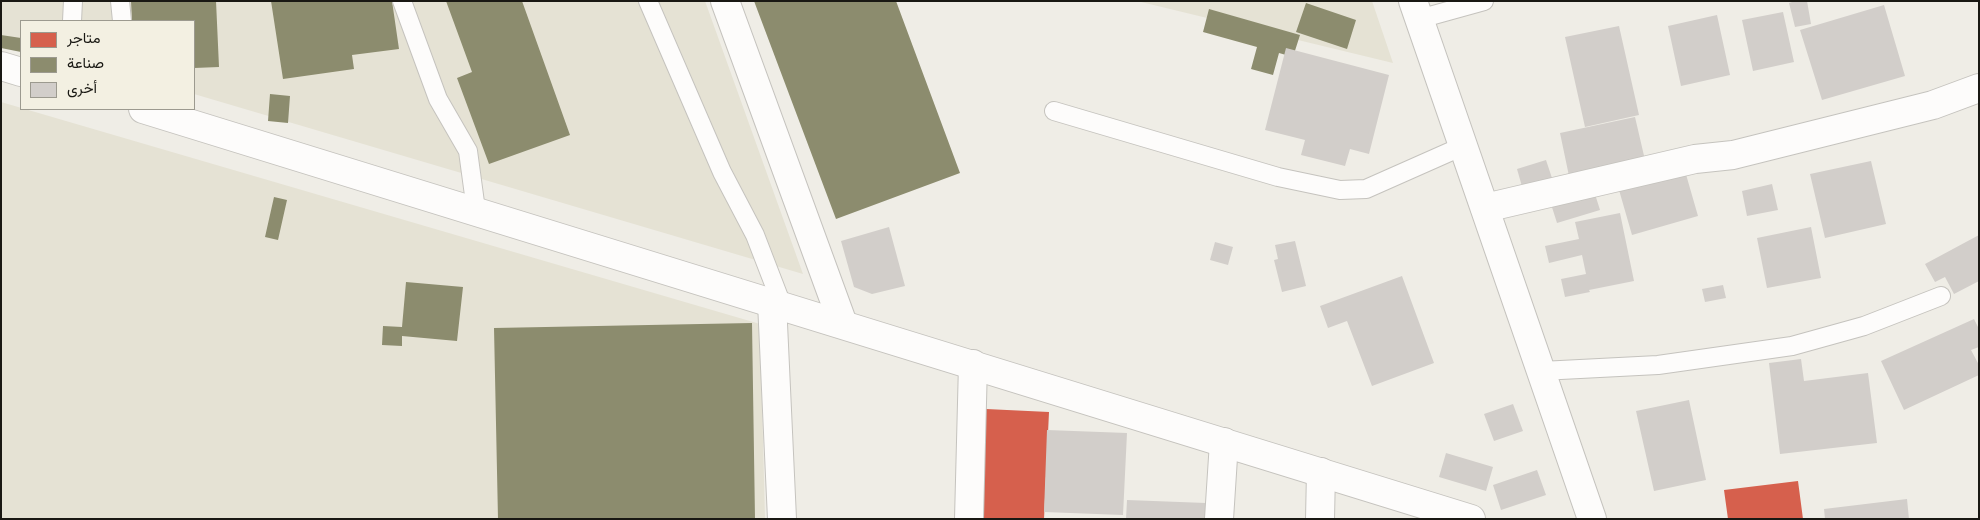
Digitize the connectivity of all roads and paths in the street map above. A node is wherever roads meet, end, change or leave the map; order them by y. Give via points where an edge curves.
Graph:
1 (73, 1) edge
2 (120, 1) edge
3 (402, 1) edge
4 (648, 1) edge
5 (725, 1) edge
6 (1484, 1) edge
7 (1416, 10) edge
8 (72, 20) edge
9 (122, 20) edge
10 (1, 66) edge
11 (20, 72) edge
12 (1979, 88) edge
13 (146, 110) edge
14 (1054, 111) dead end
15 (1464, 146) junction
16 (1485, 208) junction
17 (476, 210) junction
18 (1941, 296) dead end
19 (777, 304) junction
20 (843, 324) junction
21 (974, 364) junction
22 (1541, 371) junction
23 (1224, 442) junction
24 (1321, 472) junction
25 (782, 519) edge
26 (969, 519) edge
27 (1219, 519) edge
28 (1320, 519) edge
29 (1471, 519) edge
30 (1592, 519) edge

1 - 8 lane
2 - 9 lane
3 - 17 lane via 438,99 468,151
4 - 19 lane via 722,172 755,235
5 - 20 street
6 - 7 lane
7 - 15 street
10 - 11 street
12 - 16 street via 1933,105 1732,155 1695,159
13 - 17 street
14 - 15 lane via 1278,177 1340,190 1366,190
15 - 16 street
16 - 22 street
17 - 19 street
18 - 22 lane via 1864,326 1792,346 1658,365
19 - 20 street
19 - 25 street
20 - 21 street
21 - 23 street
21 - 26 street
22 - 30 street
23 - 24 street
23 - 27 street
24 - 28 street
24 - 29 street

